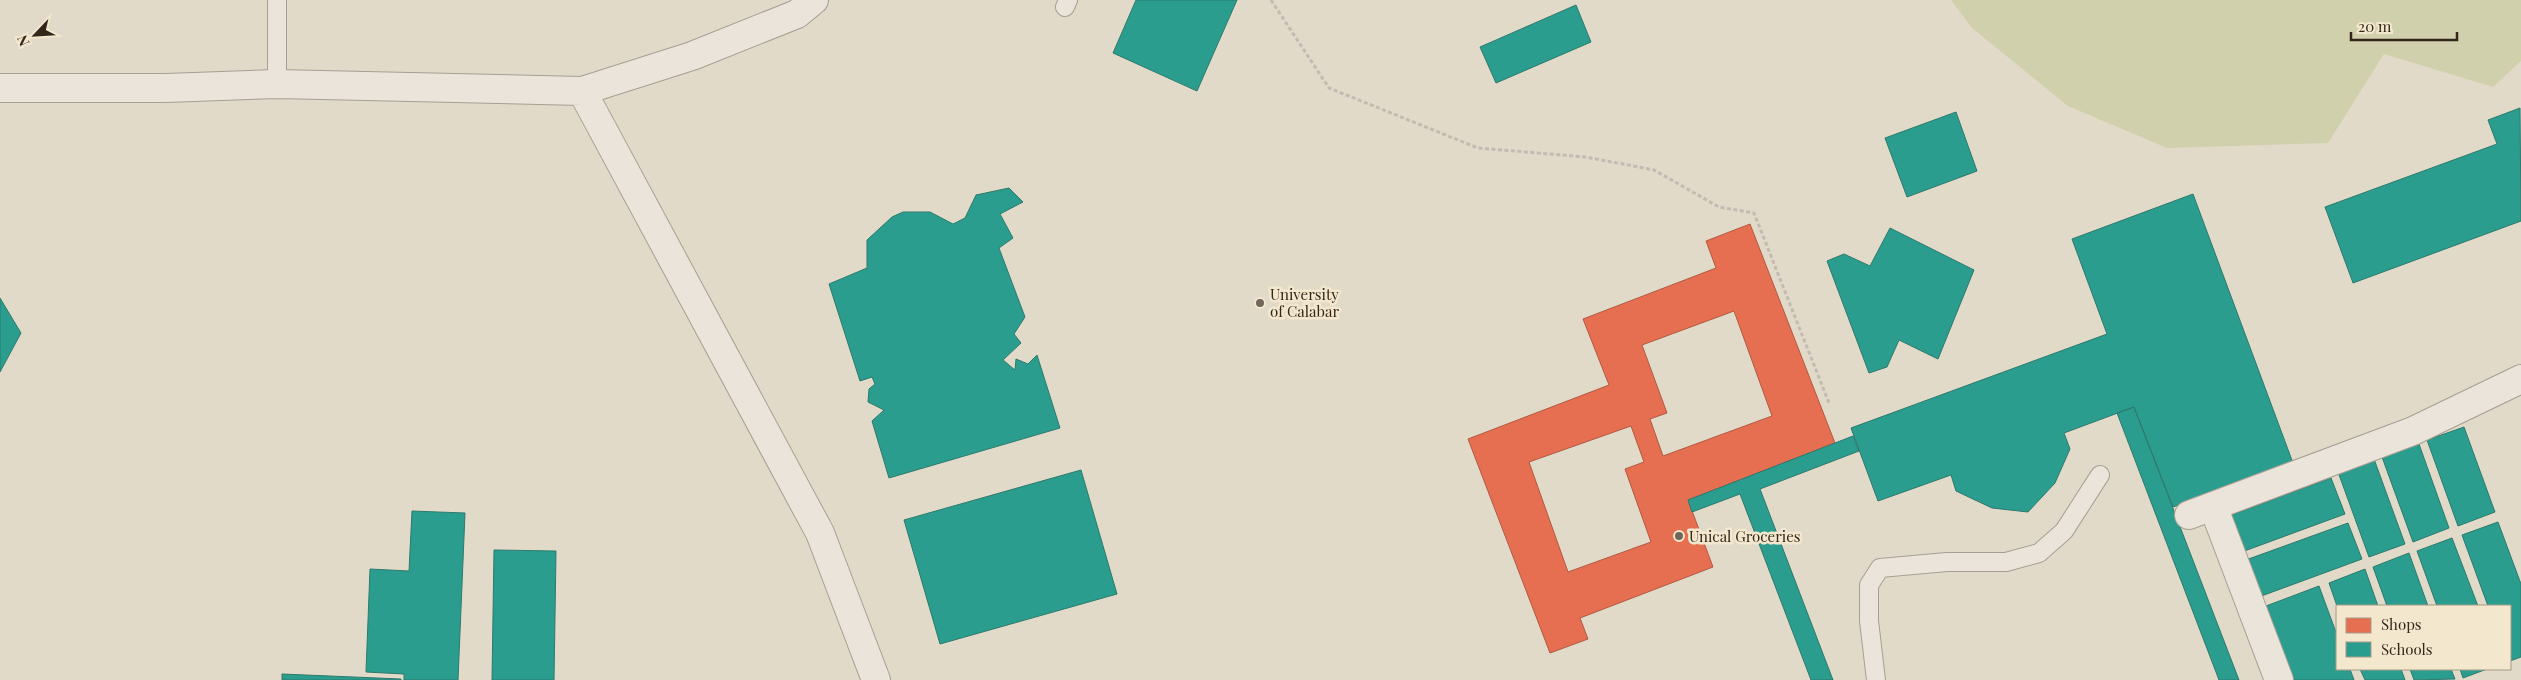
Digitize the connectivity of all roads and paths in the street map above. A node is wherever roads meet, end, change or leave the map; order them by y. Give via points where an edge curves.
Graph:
1 (277, 0) edge
2 (814, 0) edge
3 (1271, 0) edge
4 (277, 84) junction
5 (0, 88) edge
6 (582, 91) junction
7 (2521, 379) edge
8 (1829, 403) dead end
9 (2100, 475) dead end
10 (876, 680) edge
11 (1876, 680) edge
12 (2279, 680) edge

1 - 4 lane
2 - 6 street via 797,14 692,56
3 - 8 path via 1330,88 1478,148 1586,157 1654,170 1719,207 1754,213
4 - 5 street
4 - 6 street
6 - 10 street via 820,533
7 - 12 street via 2412,431 2201,511
9 - 11 lane via 2064,531 2039,553 2006,562 1947,562 1880,568 1869,585 1869,621

